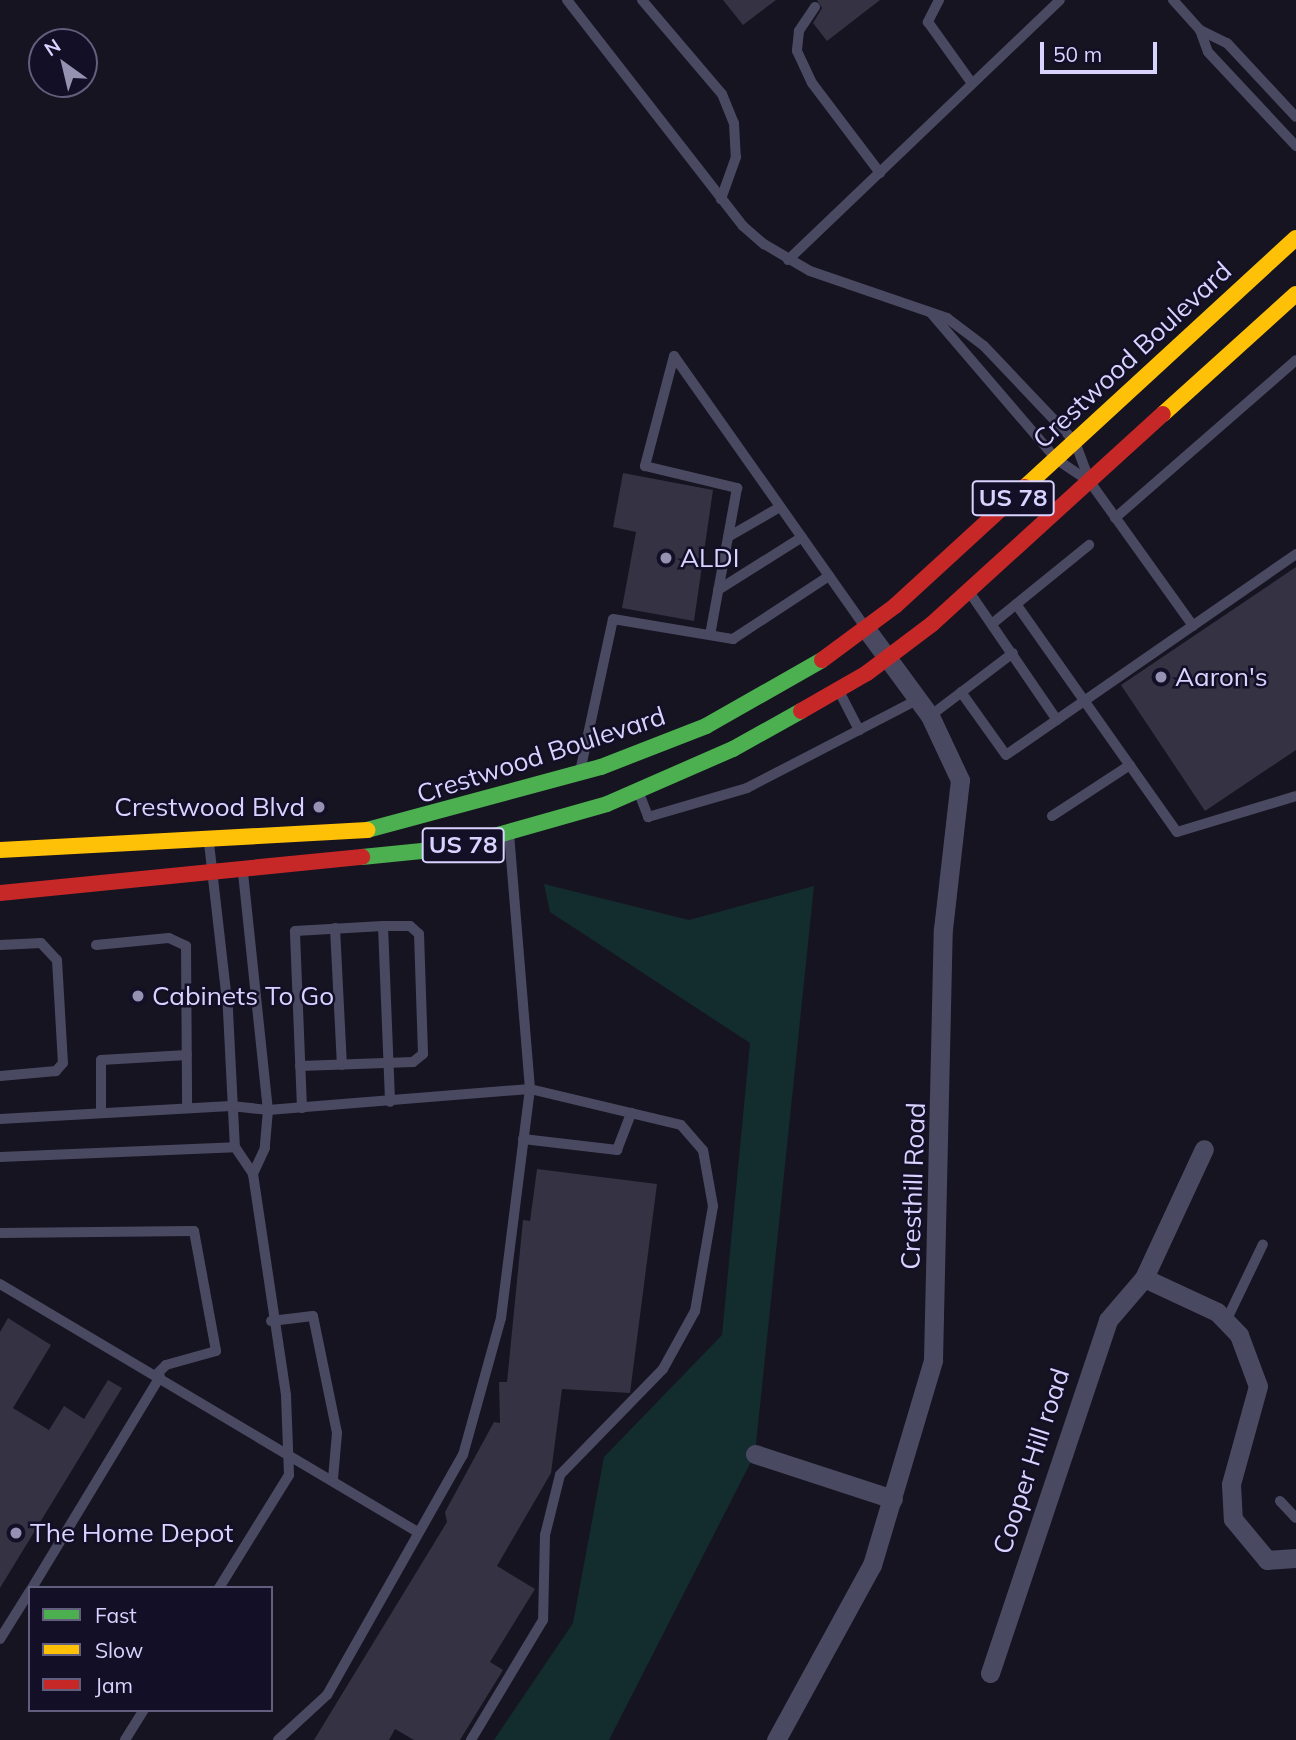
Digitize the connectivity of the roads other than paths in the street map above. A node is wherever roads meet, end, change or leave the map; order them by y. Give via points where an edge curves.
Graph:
1 (567, 0) edge
2 (642, 0) edge
3 (939, 0) edge
4 (1060, 0) edge
5 (1173, 0) edge
6 (815, 7) dead end
7 (1200, 30) junction
8 (971, 82) junction
9 (1296, 117) edge
10 (1296, 146) edge
11 (880, 173) junction
12 (721, 199) junction
13 (1296, 238) edge
14 (788, 260) junction
15 (1277, 285) dead end
16 (1296, 294) edge
17 (931, 313) junction
18 (1296, 360) edge
19 (1075, 442) junction
20 (1056, 458) junction
21 (1117, 458) junction
22 (1090, 482) junction
23 (780, 507) junction
24 (1115, 518) junction
25 (728, 537) junction
26 (802, 537) junction
27 (1089, 545) dead end
28 (1296, 554) edge
29 (829, 576) junction
30 (718, 590) junction
31 (970, 592) junction
32 (1016, 604) junction
33 (993, 623) junction
34 (1192, 626) junction
35 (866, 629) junction
36 (710, 635) junction
37 (1013, 653) junction
38 (887, 660) junction
39 (839, 691) junction
40 (961, 692) junction
41 (917, 700) junction
42 (1084, 701) junction
43 (930, 716) junction
44 (1056, 720) junction
45 (859, 730) junction
46 (628, 757) junction
47 (1130, 765) junction
48 (580, 774) junction
49 (639, 792) junction
50 (1296, 796) edge
51 (1052, 816) dead end
52 (509, 834) junction
53 (242, 842) junction
54 (208, 843) junction
55 (0, 850) edge
56 (243, 872) junction
57 (213, 874) junction
58 (0, 893) edge
59 (383, 926) junction
60 (335, 929) junction
61 (0, 945) edge
62 (96, 945) dead end
63 (187, 1055) junction
64 (388, 1063) junction
65 (342, 1065) junction
66 (300, 1066) junction
67 (0, 1076) edge
68 (530, 1089) junction
69 (390, 1102) junction
70 (231, 1106) junction
71 (187, 1108) junction
72 (302, 1108) junction
73 (268, 1110) junction
74 (101, 1113) junction
75 (631, 1113) junction
76 (0, 1119) edge
77 (523, 1139) junction
78 (235, 1147) junction
79 (1204, 1149) dead end
80 (0, 1157) edge
81 (253, 1174) junction
82 (0, 1233) edge
83 (1263, 1244) dead end
84 (1144, 1278) junction
85 (0, 1284) edge
86 (271, 1321) junction
87 (1226, 1321) junction
88 (158, 1376) junction
89 (286, 1450) junction
90 (755, 1454) dead end
91 (333, 1479) junction
92 (893, 1499) junction
93 (1280, 1501) dead end
94 (1296, 1518) edge
95 (417, 1532) junction
96 (1296, 1558) edge
97 (33, 1586) edge
98 (220, 1586) edge
99 (28, 1594) edge
100 (0, 1639) edge
101 (990, 1673) dead end
102 (143, 1712) edge
103 (125, 1740) edge
104 (278, 1740) edge
105 (471, 1740) edge
106 (776, 1740) edge

1 - 12 lane
2 - 12 lane via 722,94 734,124 736,157
3 - 8 lane via 928,22
4 - 8 lane
5 - 7 lane
6 - 11 lane via 799,31 797,51 812,83
7 - 9 lane via 1227,43
7 - 10 lane via 1208,52
8 - 11 lane
11 - 14 lane
12 - 14 lane via 743,226
13 - 19 main road, Crestwood Boulevard / US 78
14 - 17 lane
15 - 21 main road via 1172,391
16 - 21 main road, US 78
17 - 19 lane via 971,334
17 - 20 lane
18 - 24 lane
19 - 20 main road, Crestwood Boulevard / US 78
19 - 22 lane
20 - 22 lane
20 - 35 main road, Crestwood Boulevard / US 78
21 - 22 main road, US 78
22 - 24 lane
22 - 31 main road, US 78
23 - 25 lane
23 - 25 lane via 674,356 645,466 737,488
23 - 26 lane
24 - 34 lane
25 - 30 lane
26 - 29 lane
26 - 30 lane
27 - 32 lane
28 - 34 lane
29 - 35 lane
29 - 36 lane via 733,639
30 - 36 lane
31 - 33 lane
31 - 38 main road, US 78
32 - 33 lane
32 - 42 lane
33 - 37 lane
34 - 42 lane
35 - 38 street, Cresthill Road
35 - 46 main road, Crestwood Boulevard / US 78 via 741,708
36 - 48 lane via 613,619
37 - 40 lane
37 - 44 lane
38 - 39 main road, US 78
38 - 41 street, Cresthill Road
39 - 45 lane
39 - 49 main road, US 78
40 - 43 lane
40 - 44 lane via 1006,755
41 - 43 street, Cresthill Road
41 - 45 lane
42 - 44 lane
42 - 47 lane
43 - 92 street, Cresthill Road via 953,756 960,808 943,929 933,1360
45 - 49 lane via 747,788 648,817
46 - 48 main road, Crestwood Boulevard / US 78
46 - 49 main road
47 - 50 lane via 1177,832
47 - 51 lane
48 - 53 main road, Crestwood Boulevard / US 78 via 415,821
49 - 52 main road, US 78
52 - 56 main road, US 78 via 397,858
52 - 68 lane
53 - 54 main road, Crestwood Boulevard / US 78
53 - 56 lane
54 - 55 main road, Crestwood Boulevard / US 78
54 - 57 lane
56 - 57 main road, US 78
56 - 73 lane
57 - 58 main road, US 78
57 - 70 lane
59 - 60 lane
59 - 64 lane
59 - 64 lane via 410,926 419,934 425,1047 413,1062
60 - 65 lane
60 - 66 lane via 295,931
61 - 67 lane via 41,943 57,960 64,1062 56,1071
62 - 63 lane via 169,938 186,946
63 - 71 lane
63 - 74 lane via 101,1060
64 - 65 lane
64 - 69 lane
65 - 66 lane
66 - 72 lane
68 - 69 lane
68 - 75 lane
68 - 77 lane
69 - 72 lane
70 - 71 lane
70 - 73 lane
70 - 78 lane
71 - 74 lane
72 - 73 lane
73 - 81 lane via 265,1148
74 - 76 lane
75 - 77 lane via 617,1150
75 - 105 lane via 681,1125 703,1150 713,1206 695,1311 663,1369 560,1475 545,1535 543,1620
77 - 95 lane via 501,1318 463,1455
78 - 80 lane
78 - 81 lane
79 - 84 street, Cooper Hill road
81 - 86 lane
82 - 88 lane via 194,1231 216,1351 166,1365
83 - 87 lane
84 - 87 street
84 - 101 street, Cooper Hill road via 1103,1331
85 - 88 lane
86 - 89 lane via 286,1396
86 - 91 lane via 313,1316 337,1433
87 - 96 street via 1239,1335 1258,1386 1231,1484 1233,1519 1267,1560
88 - 89 lane
88 - 97 lane
89 - 91 lane
89 - 98 lane via 289,1475
90 - 92 street
91 - 95 lane
92 - 106 street, Cresthill Road via 872,1565
93 - 94 lane
95 - 104 lane via 327,1695
99 - 100 lane
102 - 103 lane

